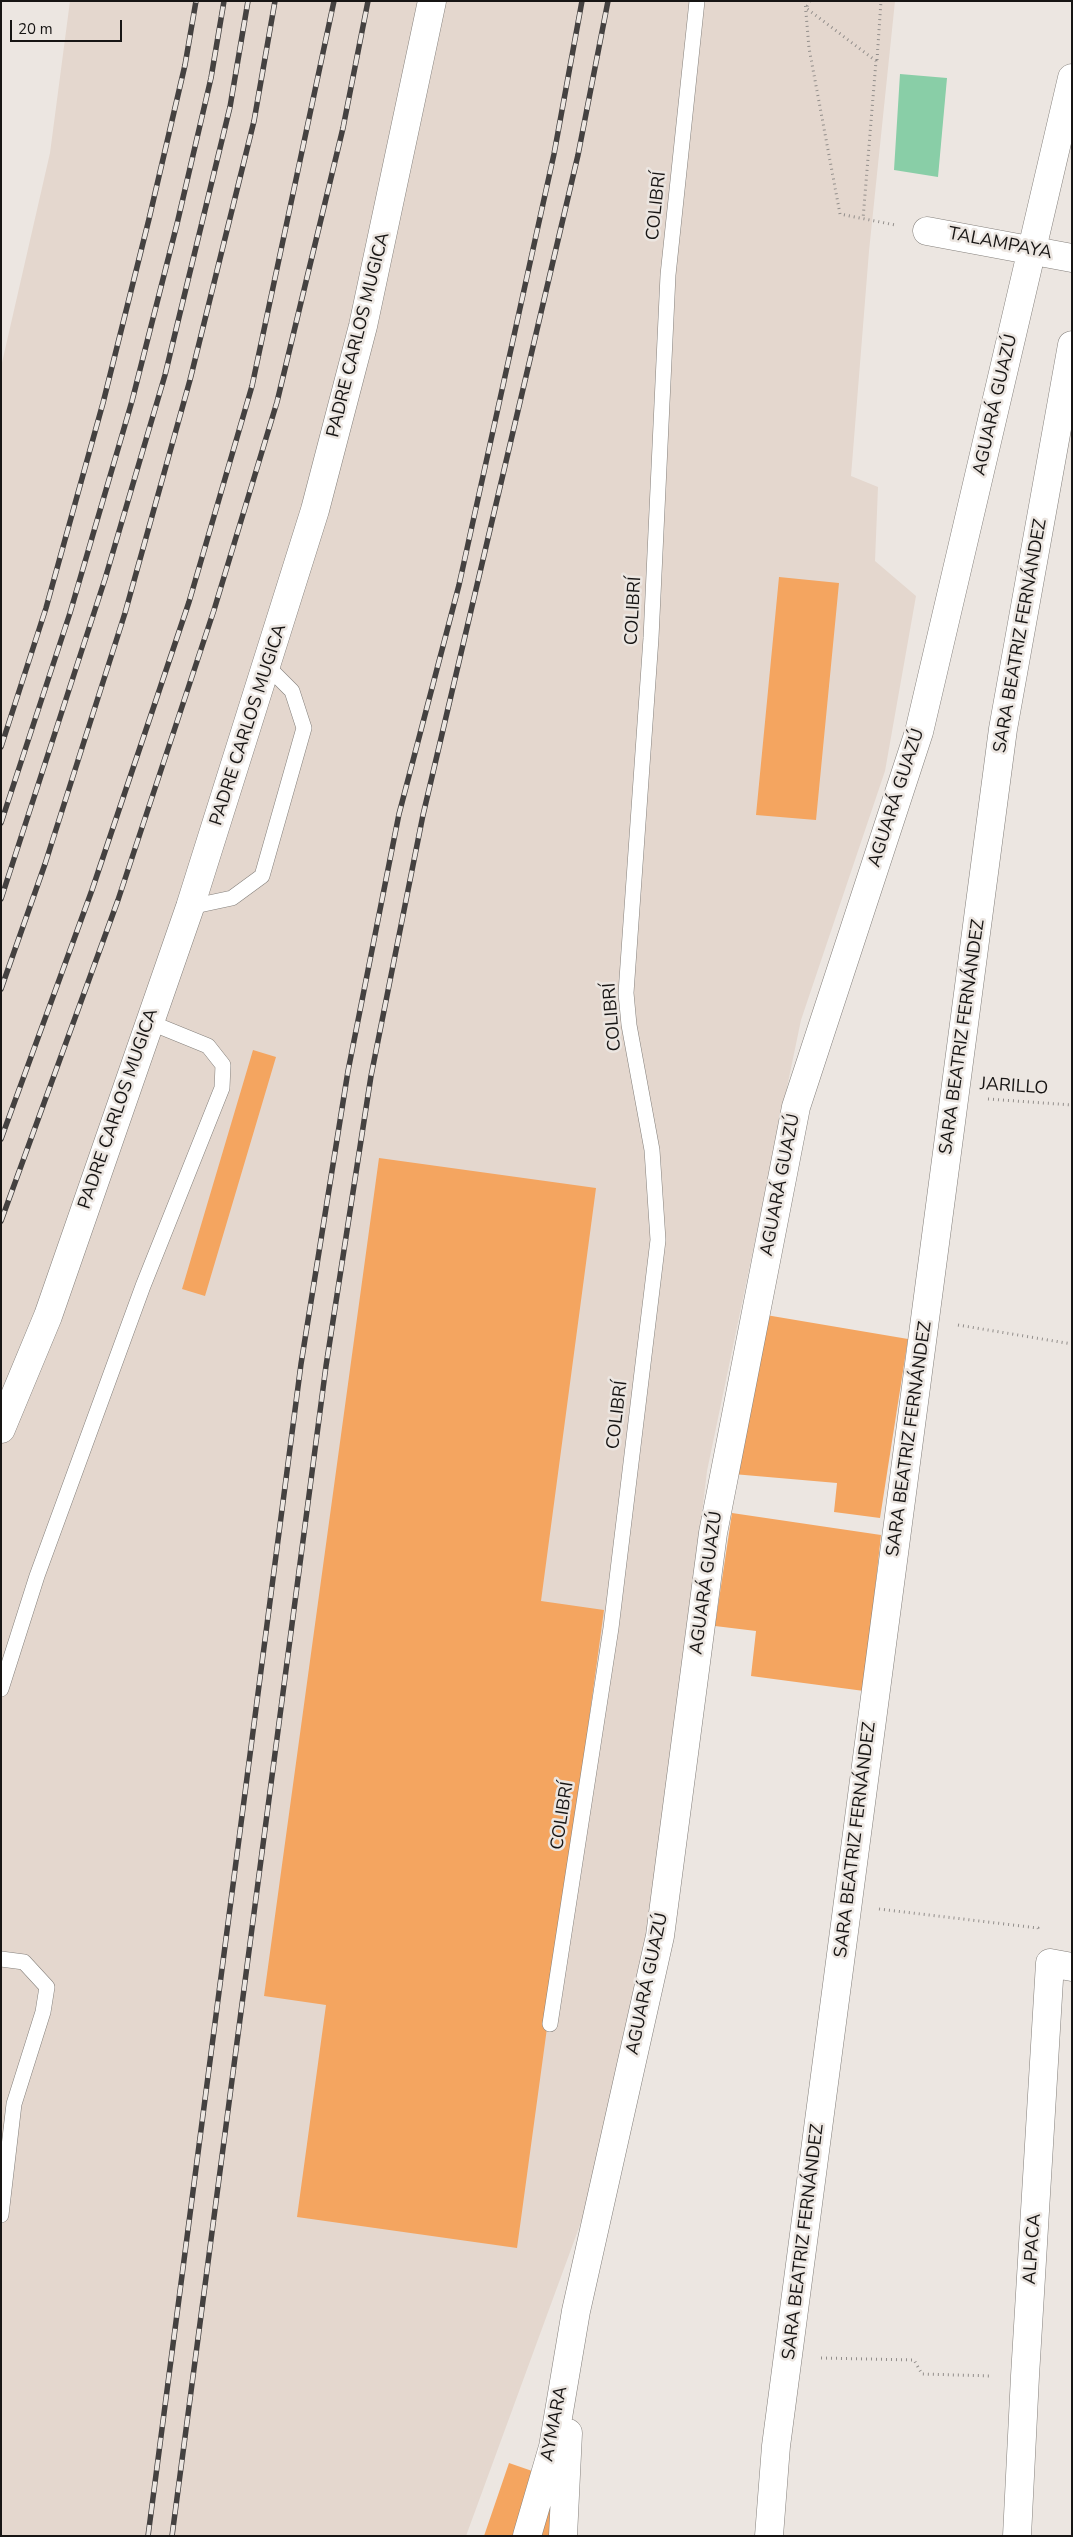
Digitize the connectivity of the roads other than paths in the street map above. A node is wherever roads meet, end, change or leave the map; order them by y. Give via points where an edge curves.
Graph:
1 (432, 1) edge
2 (697, 1) edge
3 (1072, 78) edge
4 (927, 231) road end
5 (1032, 250) junction
6 (1072, 258) edge
7 (1072, 345) edge
8 (268, 666) junction
9 (190, 907) junction
10 (149, 1022) junction
11 (1, 1429) edge
12 (1, 1690) edge
13 (1, 1960) edge
14 (1061, 1965) edge
15 (550, 2024) dead end
16 (1, 2215) edge
17 (576, 2311) junction
18 (527, 2536) edge
19 (563, 2536) edge
20 (769, 2536) edge
21 (1017, 2536) edge

1 - 8 street, PADRE CARLOS MUGICA via 363,326 315,510
2 - 15 lane, COLIBRÍ via 668,275 651,638 626,993 652,1150 658,1240 611,1628
3 - 5 street, AGUARÁ GUAZÚ
4 - 5 street, TALAMPAYA
5 - 6 street, TALAMPAYA
5 - 17 street, AGUARÁ GUAZÚ via 919,732 796,1107 713,1533 660,1936
7 - 20 street, SARA BEATRIZ FERNÁNDEZ via 1003,729 776,2446
8 - 9 street, PADRE CARLOS MUGICA
8 - 9 lane via 292,691 304,728 262,876 232,898
9 - 10 street, PADRE CARLOS MUGICA
10 - 11 street, PADRE CARLOS MUGICA via 48,1316
10 - 12 lane via 208,1046 223,1064 222,1088 140,1295 37,1576
13 - 16 lane via 24,1962 48,1987 14,2104
14 - 21 street, ALPACA via 1024,2376
17 - 18 street, AYMARA via 553,2447
17 - 19 street

